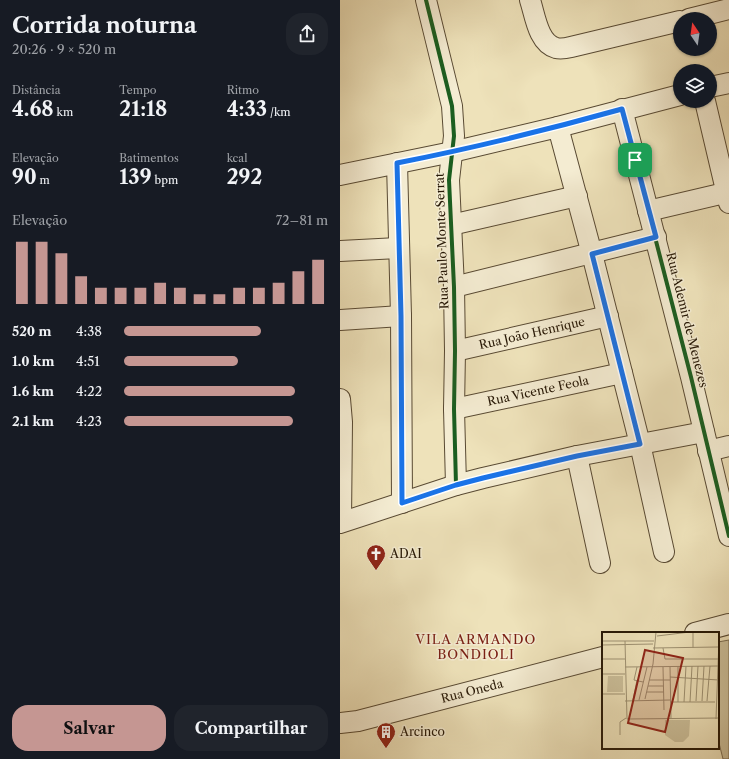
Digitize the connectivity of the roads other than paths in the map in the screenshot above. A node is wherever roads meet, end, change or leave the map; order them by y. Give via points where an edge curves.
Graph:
1 (426, 0) edge
2 (530, 0) edge
3 (729, 9) edge
4 (717, 12) edge
5 (673, 23) edge
6 (729, 83) edge
7 (717, 86) edge
8 (673, 97) edge
9 (707, 108) edge
10 (622, 109) junction
11 (558, 127) junction
12 (452, 152) junction
13 (397, 163) junction
14 (340, 175) edge
15 (577, 196) junction
16 (728, 196) edge
17 (648, 211) junction
18 (452, 225) junction
19 (656, 237) junction
20 (398, 248) junction
21 (340, 250) edge
22 (592, 254) junction
23 (454, 288) junction
24 (401, 316) junction
25 (608, 316) junction
26 (340, 320) edge
27 (455, 351) junction
28 (622, 373) junction
29 (340, 399) edge
30 (454, 409) junction
31 (706, 442) junction
32 (640, 444) junction
33 (729, 446) edge
34 (577, 456) junction
35 (456, 485) junction
36 (402, 503) junction
37 (340, 522) edge
38 (729, 536) edge
39 (664, 552) dead end
40 (600, 563) dead end
41 (729, 624) edge
42 (699, 632) edge
43 (602, 657) edge
44 (340, 723) edge

1 - 12 street, Rua Paulo Monte Serrat via 452,106
2 - 5 street via 542,36 548,45 557,49
3 - 4 street
6 - 7 street
8 - 10 street
9 - 16 street
10 - 11 street
10 - 17 street, Rua Ademir de Menezes
11 - 12 street
11 - 15 street
12 - 13 street
12 - 18 street, Rua Paulo Monte Serrat via 449,180
13 - 14 street
13 - 20 street
15 - 18 street
15 - 22 street
16 - 17 street
17 - 19 street, Rua Ademir de Menezes
18 - 23 street, Rua Paulo Monte Serrat
19 - 22 street
19 - 31 street, Rua Ademir de Menezes
20 - 21 street
20 - 24 street
22 - 23 street
22 - 25 street
23 - 27 street, Rua Paulo Monte Serrat
24 - 26 street
24 - 36 street
25 - 27 street, Rua João Henrique
25 - 28 street
27 - 30 street, Rua Paulo Monte Serrat
28 - 30 street, Rua Vicente Feola
28 - 32 street
29 - 37 street
30 - 35 street, Rua Paulo Monte Serrat
31 - 32 street
31 - 33 street
31 - 38 street, Rua Ademir de Menezes
32 - 34 street
32 - 39 street
34 - 35 street
34 - 40 street
35 - 36 street
36 - 37 street
41 - 42 street
43 - 44 street, Rua Oneda via 358,721

